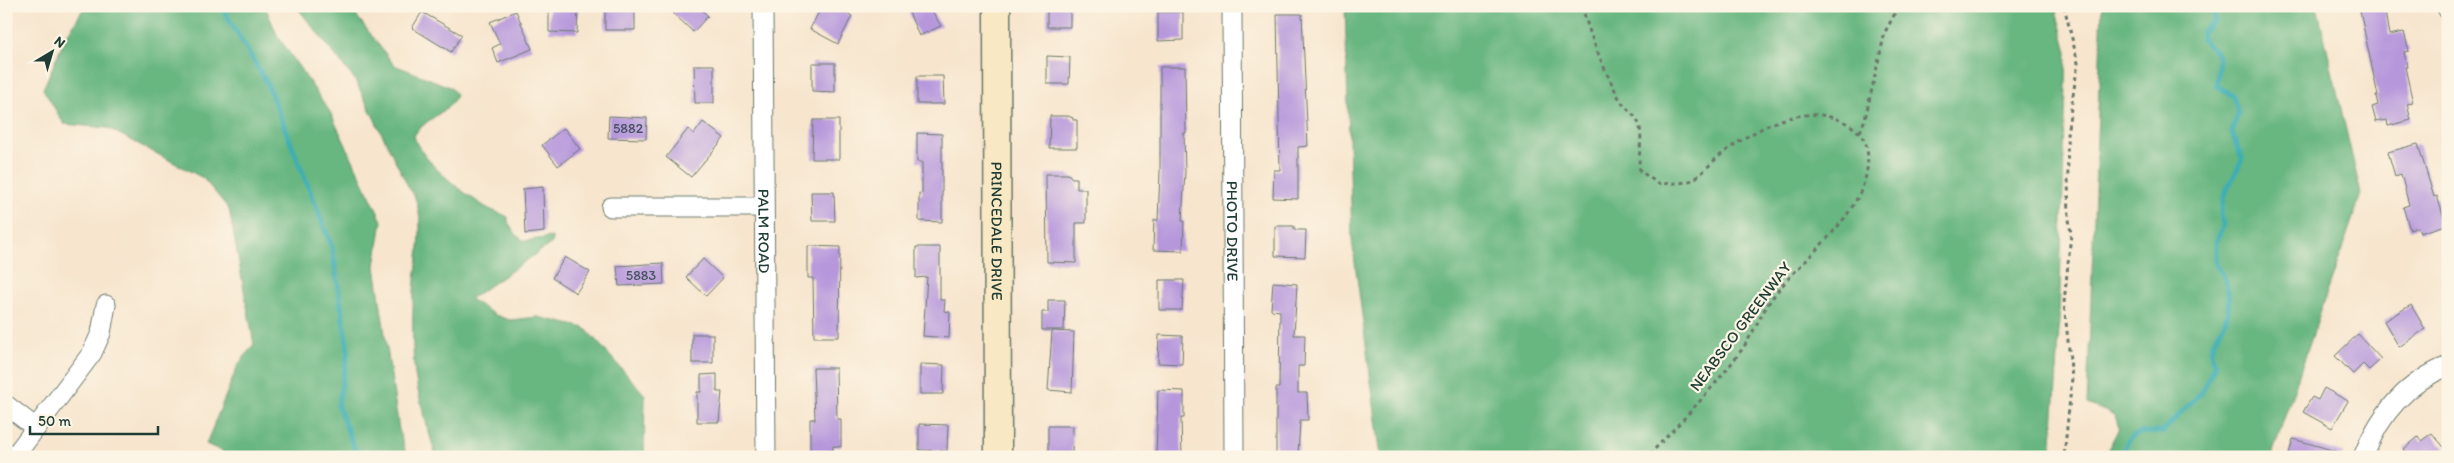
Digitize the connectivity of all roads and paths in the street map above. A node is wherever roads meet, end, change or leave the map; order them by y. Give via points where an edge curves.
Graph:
1 (764, 6) edge
2 (997, 6) edge
3 (1232, 6) edge
4 (1582, 6) edge
5 (1899, 6) edge
6 (2064, 6) edge
7 (2447, 6) edge
8 (2448, 10) edge
9 (1860, 132) junction
10 (611, 207) dead end
11 (764, 207) junction
12 (106, 304) dead end
13 (2448, 366) edge
14 (6, 405) edge
15 (36, 428) junction
16 (14, 457) edge
17 (766, 457) edge
18 (998, 457) edge
19 (1234, 457) edge
20 (1647, 457) edge
21 (2064, 457) edge
22 (2363, 457) edge

1 - 11 street, PALM ROAD
2 - 18 street, PRINCEDALE DRIVE
3 - 19 street, PHOTO DRIVE
4 - 9 path via 1600,59 1622,103 1634,114 1640,128 1640,170 1659,184 1692,180 1747,137 1771,124 1797,116 1821,115 1847,123
5 - 9 path via 1885,32
6 - 21 path via 2078,57 2067,134 2071,241 2064,304 2072,378
7 - 8 street
9 - 20 path, NEABSCO GREENWAY via 1866,143 1868,159 1860,194 1846,216 1774,296 1740,352 1713,386
10 - 11 street
11 - 17 street, PALM ROAD
12 - 15 street via 101,333 92,353
13 - 22 street via 2417,382 2400,396 2373,432
14 - 15 street
15 - 16 street

